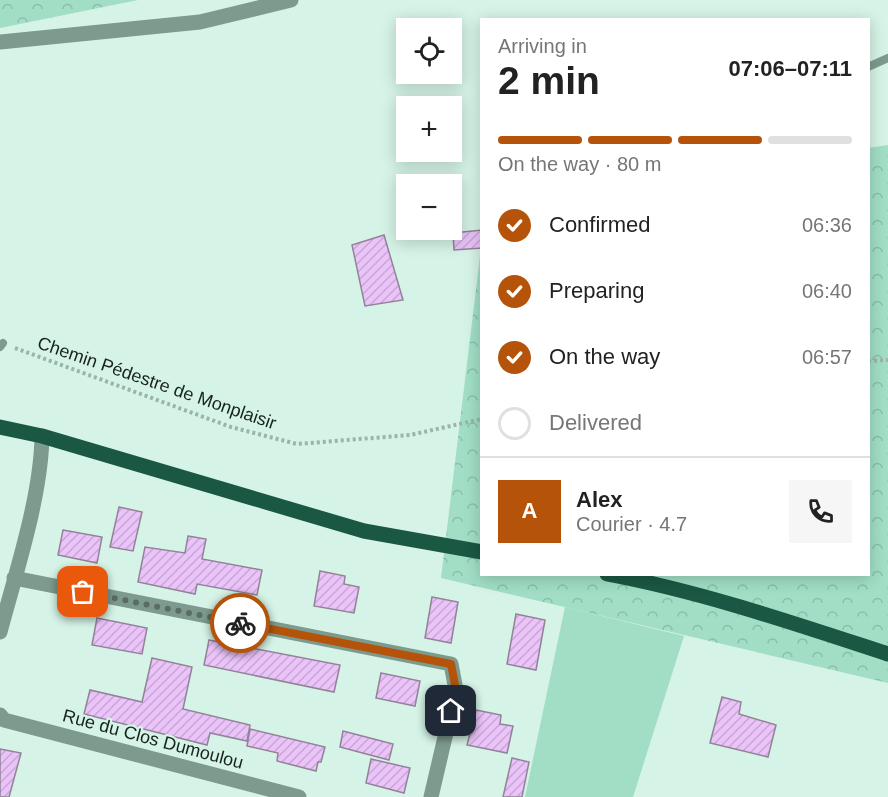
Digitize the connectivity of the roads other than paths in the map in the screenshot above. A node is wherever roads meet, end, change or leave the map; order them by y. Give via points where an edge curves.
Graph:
1 (291, 0) edge
2 (0, 42) edge
3 (888, 58) edge
4 (870, 66) edge
5 (0, 427) edge
6 (25, 431) junction
7 (42, 435) junction
8 (0, 437) edge
9 (480, 552) edge
10 (617, 576) edge
11 (14, 578) junction
12 (0, 632) edge
13 (888, 654) edge
14 (0, 715) edge
15 (299, 797) edge
16 (431, 797) edge

1 - 2 street via 200,22
3 - 4 lane
5 - 6 main road
6 - 7 main road
6 - 8 main road
7 - 9 main road via 364,531
7 - 11 street via 33,503
10 - 13 main road via 784,620
11 - 12 street
11 - 16 street via 451,664 456,690
14 - 15 street, Rue du Clos Dumoulou via 4,720

